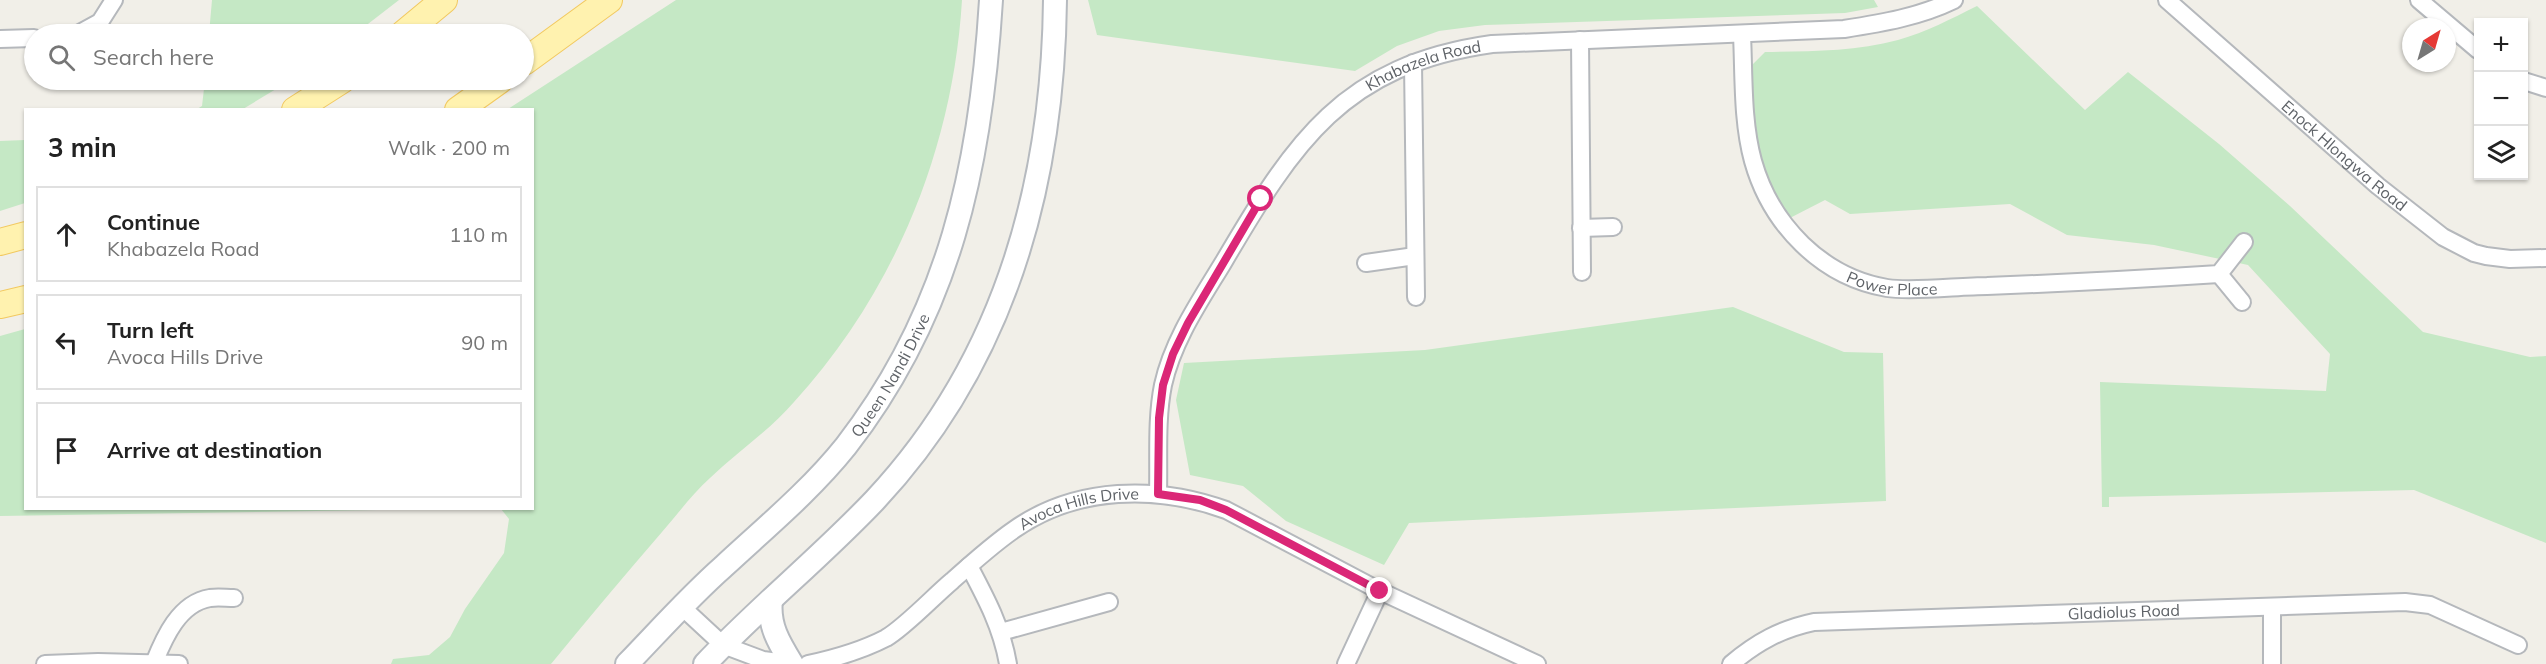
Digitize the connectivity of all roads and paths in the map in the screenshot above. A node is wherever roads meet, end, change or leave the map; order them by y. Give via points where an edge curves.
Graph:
1 (114, 0) edge
2 (444, 0) edge
3 (609, 0) edge
4 (991, 0) edge
5 (1055, 0) edge
6 (1954, 0) edge
7 (2167, 0) edge
8 (2419, 0) edge
9 (96, 24) edge
10 (415, 24) edge
11 (1742, 34) junction
12 (24, 38) edge
13 (0, 39) edge
14 (1580, 40) junction
15 (2474, 47) edge
16 (534, 55) edge
17 (1413, 63) junction
18 (2528, 83) edge
19 (2546, 88) edge
20 (326, 90) edge
21 (486, 90) edge
22 (298, 108) edge
23 (461, 108) edge
24 (1613, 227) dead end
25 (1581, 228) junction
26 (24, 236) edge
27 (0, 242) edge
28 (2244, 242) dead end
29 (1415, 256) junction
30 (2546, 258) edge
31 (1366, 263) dead end
32 (1582, 272) dead end
33 (2219, 274) junction
34 (1416, 297) dead end
35 (24, 298) edge
36 (2242, 302) dead end
37 (0, 304) edge
38 (1158, 494) junction
39 (969, 566) junction
40 (1380, 591) junction
41 (234, 598) dead end
42 (771, 600) junction
43 (1110, 602) dead end
44 (682, 607) junction
45 (2272, 607) junction
46 (1001, 632) junction
47 (723, 645) junction
48 (2518, 645) dead end
49 (98, 663) edge
50 (154, 663) edge
51 (45, 664) edge
52 (179, 664) edge
53 (627, 664) edge
54 (705, 664) edge
55 (793, 664) edge
56 (808, 664) edge
57 (1008, 664) edge
58 (1346, 664) edge
59 (1537, 664) edge
60 (1731, 664) edge
61 (2272, 664) edge

1 - 9 street
2 - 10 main road
3 - 16 main road
4 - 44 main road, Queen Nandi Drive via 984,94 972,169 949,255 907,350 845,447
5 - 42 main road via 1049,114 1036,188 1022,245 971,365 917,451 853,522
6 - 11 street, Khabazela Road via 1934,10 1844,29
7 - 30 street, Enock Hlongwa Road via 2378,186 2443,237 2486,256
8 - 15 street
11 - 14 street, Khabazela Road
11 - 33 street, Power Place via 1748,137 1764,191 1803,246 1825,265 1848,277 1891,289
12 - 13 street
14 - 17 street, Khabazela Road via 1492,44 1458,49
14 - 25 street
17 - 29 street
17 - 38 street, Khabazela Road via 1358,91 1320,122 1294,151 1255,208 1173,354 1163,385 1159,418
18 - 19 street
20 - 22 main road
21 - 23 main road
24 - 25 street
25 - 32 street
26 - 27 main road
28 - 33 street
29 - 31 street
29 - 34 street
33 - 36 street
35 - 37 main road
38 - 39 street, Avoca Hills Drive via 1099,495 1058,506 1016,528
38 - 40 street, Avoca Hills Drive via 1200,500 1226,510
39 - 46 street
39 - 56 street, Avoca Hills Drive via 888,636 845,656
40 - 58 street
40 - 59 street, Avoca Hills Drive
41 - 50 street via 210,598 188,609 166,635
42 - 47 main road
42 - 55 main road via 773,628
43 - 46 street
44 - 47 street
44 - 53 main road, Queen Nandi Drive
45 - 48 street, Gladiolus Road via 2418,602
45 - 60 street, Gladiolus Road via 1815,622 1772,634
45 - 61 street
46 - 57 street
47 - 54 main road
47 - 55 street via 763,660
49 - 50 street
49 - 51 street
50 - 52 street

